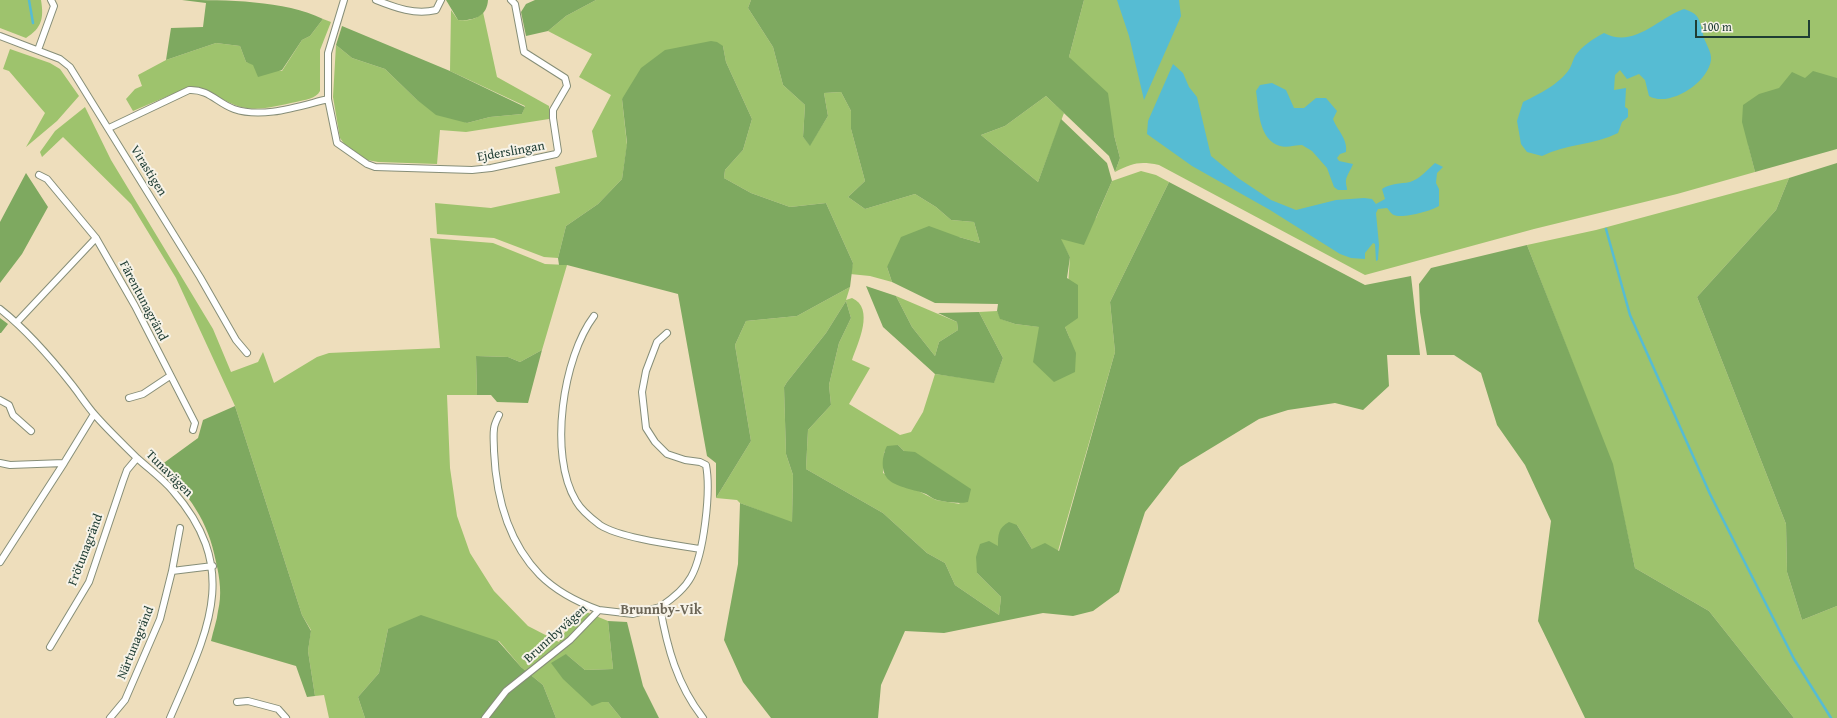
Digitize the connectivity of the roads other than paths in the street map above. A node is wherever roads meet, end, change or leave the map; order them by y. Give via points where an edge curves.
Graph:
1 (344, 0) edge
2 (376, 0) edge
3 (441, 0) edge
4 (511, 0) edge
5 (53, 3) edge
6 (0, 36) edge
7 (38, 50) junction
8 (328, 99) junction
9 (109, 128) junction
10 (39, 175) dead end
11 (96, 238) junction
12 (0, 309) edge
13 (594, 316) dead end
14 (16, 322) junction
15 (666, 333) dead end
16 (247, 353) dead end
17 (170, 376) junction
18 (129, 398) dead end
19 (0, 400) edge
20 (94, 414) junction
21 (499, 415) dead end
22 (193, 430) dead end
23 (31, 431) dead end
24 (138, 458) junction
25 (0, 463) edge
26 (64, 463) junction
27 (180, 528) dead end
28 (700, 550) junction
29 (0, 562) edge
30 (212, 566) junction
31 (172, 571) junction
32 (660, 607) junction
33 (599, 610) junction
34 (50, 647) dead end
35 (237, 702) dead end
36 (110, 718) edge
37 (170, 718) edge
38 (286, 718) edge
39 (484, 718) edge
40 (703, 718) edge

1 - 8 street via 328,53
2 - 3 street via 399,10 427,12 436,10
4 - 8 street, Ejderslingan via 515,4 524,52 565,78 567,86 553,110 558,151 556,154 472,170 375,167 337,143
5 - 7 street
6 - 7 street, Virastigen
7 - 9 street, Virastigen via 60,59 70,67
8 - 9 street via 276,110 248,112 233,108 198,90 190,90
9 - 16 street, Virastigen via 231,331
10 - 11 street, Färentunagränd via 47,180
11 - 14 street
11 - 17 street, Färentunagränd via 135,306
12 - 14 street, Tunavägen
13 - 28 street via 584,329 565,387 561,437 566,476 576,502 602,526 630,536
14 - 20 street, Tunavägen via 54,362
15 - 28 street, Brunnbyvägen via 657,342 646,371 642,392 646,428 667,454 706,465 707,506
17 - 18 street via 143,394
17 - 22 street, Färentunagränd via 195,423
19 - 23 street via 9,405 13,415
20 - 24 street, Tunavägen
20 - 26 street
21 - 33 street via 494,429 495,476 500,501 521,551 539,574 559,592 576,602
24 - 30 street, Tunavägen via 173,490 188,509 206,540
24 - 34 street, Frötunagränd via 127,470 123,480 89,582
25 - 26 street
26 - 29 street
27 - 31 street, Närtunagränd
28 - 32 street, Brunnbyvägen via 691,577 678,595
30 - 31 street
30 - 37 street, Tunavägen via 213,594 201,645
31 - 36 street, Närtunagränd via 160,620 125,700
32 - 33 street, Brunnbyvägen via 633,614
32 - 40 street via 674,669
33 - 39 street, Brunnbyvägen via 570,640 506,691
35 - 38 street via 248,701 278,709

